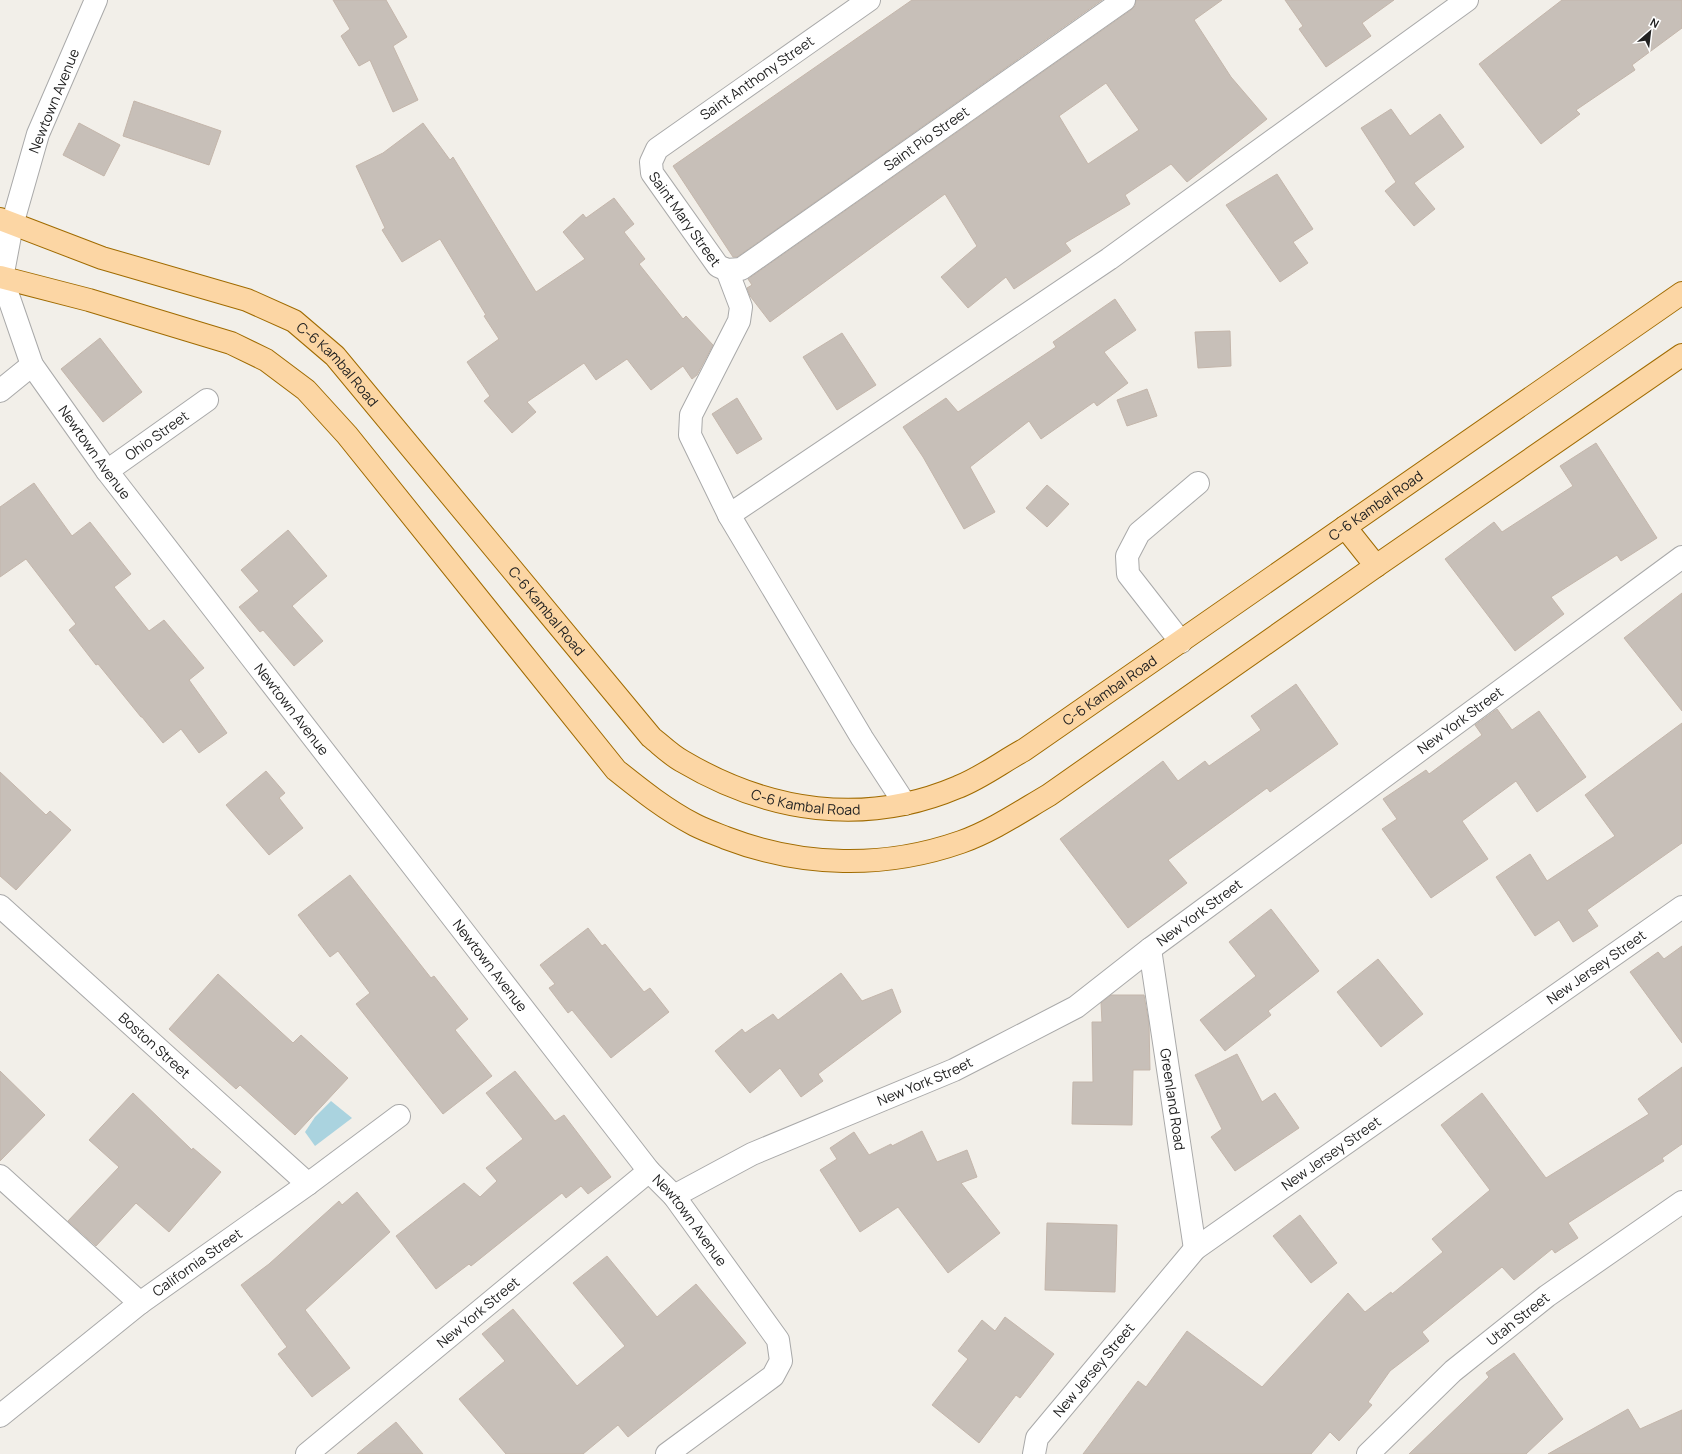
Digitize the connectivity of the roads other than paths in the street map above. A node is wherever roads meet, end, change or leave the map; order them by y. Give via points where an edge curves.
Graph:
1 (95, 0) edge
2 (869, 0) edge
3 (1124, 0) edge
4 (1467, 0) edge
5 (651, 162) joint
6 (6, 222) edge
7 (727, 270) junction
8 (1, 278) edge
9 (1682, 293) edge
10 (1682, 355) edge
11 (32, 365) junction
12 (0, 391) edge
13 (207, 400) dead end
14 (107, 471) junction
15 (1198, 482) dead end
16 (729, 515) junction
17 (1345, 527) junction
18 (1682, 557) edge
19 (1376, 566) junction
20 (1181, 642) junction
21 (905, 804) junction
22 (0, 906) edge
23 (1682, 907) edge
24 (1150, 950) junction
25 (399, 1116) dead end
26 (648, 1171) junction
27 (0, 1176) edge
28 (308, 1184) junction
29 (674, 1196) junction
30 (1682, 1202) edge
31 (1195, 1250) junction
32 (140, 1303) junction
33 (0, 1416) edge
34 (307, 1454) edge
35 (667, 1454) edge
36 (1034, 1454) edge
37 (1368, 1454) edge

1 - 6 street, Newtown Avenue via 38,134
2 - 5 street, Saint Anthony Street via 657,149
3 - 7 street, Saint Pio Street via 742,269
4 - 16 street via 1109,259
5 - 7 street, Saint Mary Street via 652,173 718,266
6 - 8 street, Newtown Avenue
6 - 21 main road, C-6 Kambal Road via 102,258 248,300 294,321 336,356 651,737 681,760 717,780 759,796 793,805 842,811
7 - 16 street via 741,307 739,321 691,415 690,435
8 - 11 street, Newtown Avenue
8 - 19 main road via 89,300 224,341 266,360 306,390 347,435 616,770 651,798 696,826 742,844 786,856 833,862 880,861 916,856 997,826 1049,795
9 - 17 main road, C-6 Kambal Road
10 - 19 main road
11 - 12 street
11 - 14 street, Newtown Avenue
13 - 14 street, Ohio Street
14 - 26 street, Newtown Avenue
15 - 20 street via 1139,533 1127,556 1128,574
16 - 21 street via 862,738
17 - 19 main road
17 - 20 main road, C-6 Kambal Road
18 - 24 street, New York Street
20 - 21 main road, C-6 Kambal Road via 1024,750 959,787
22 - 28 street, Boston Street
23 - 31 street, New Jersey Street
24 - 29 street, New York Street via 1076,1006 989,1052 954,1070 752,1154
24 - 31 street, Greenland Road
25 - 28 street, California Street
26 - 29 street, Newtown Avenue
26 - 34 street, New York Street
27 - 32 street
28 - 32 street, California Street
29 - 35 street, Newtown Avenue via 778,1340 781,1361 773,1376
30 - 37 street, Utah Street via 1547,1296 1453,1371
31 - 36 street, New Jersey Street via 1037,1438
32 - 33 street, California Street

